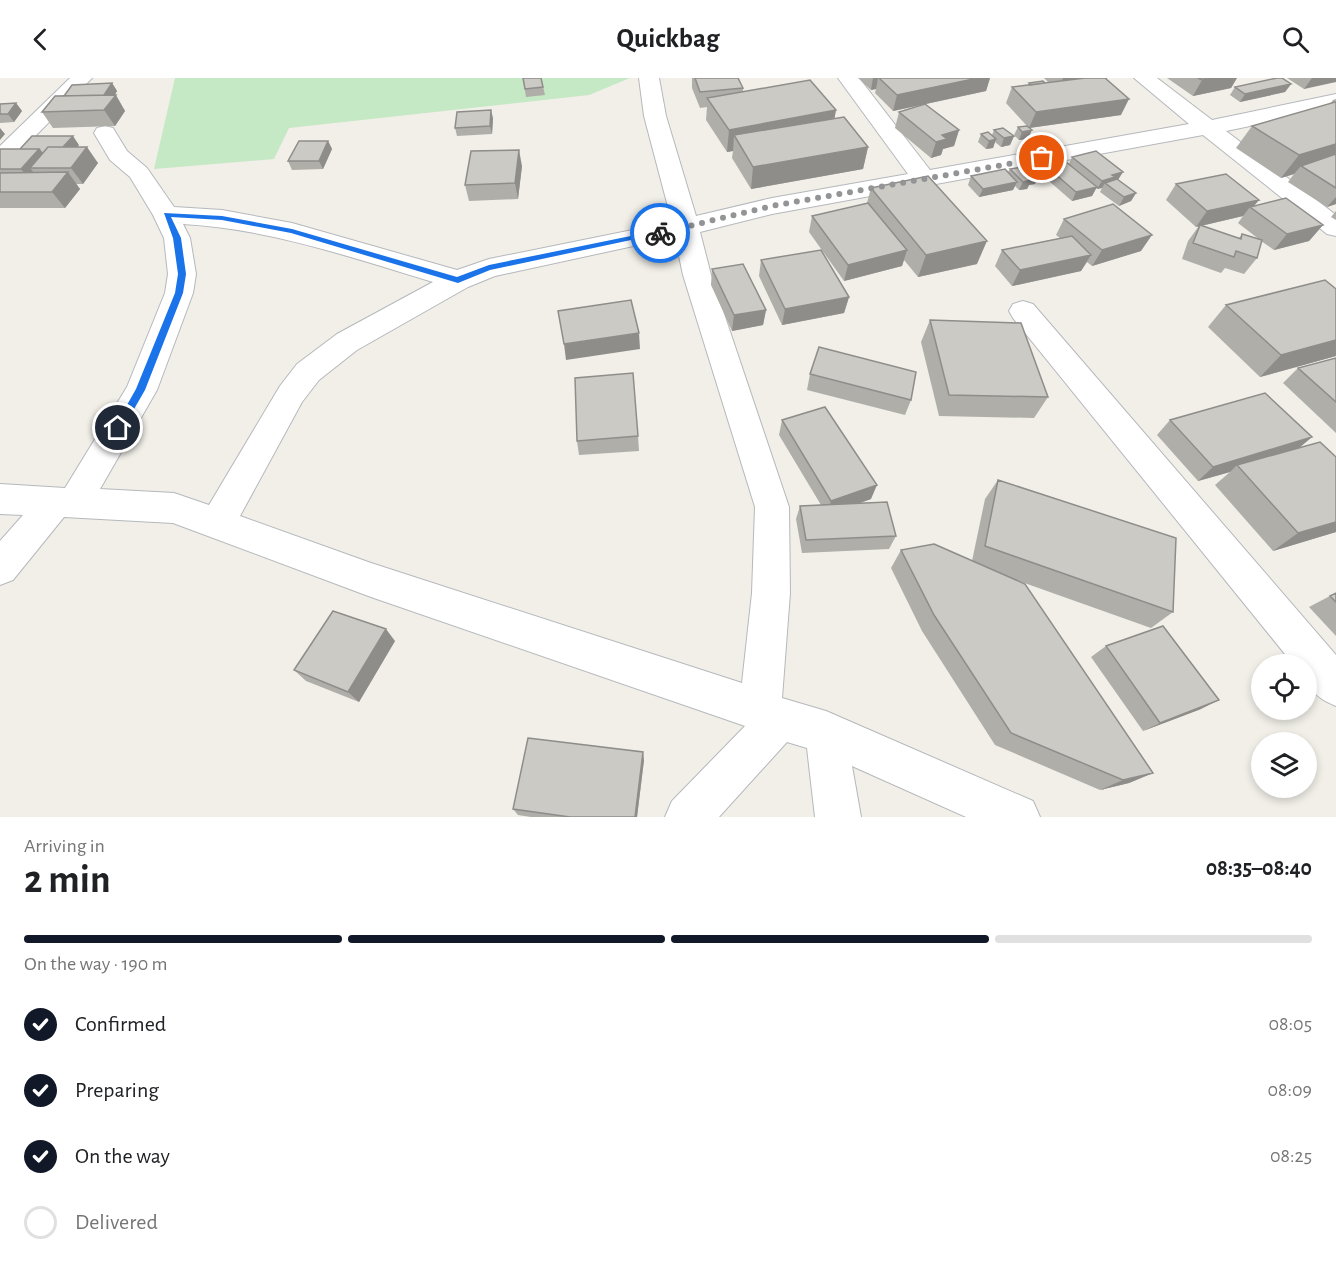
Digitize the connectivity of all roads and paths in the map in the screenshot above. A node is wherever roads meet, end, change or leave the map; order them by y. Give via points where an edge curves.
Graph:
1 (82, 78) edge
2 (649, 78) edge
3 (848, 78) edge
4 (1144, 78) edge
5 (1336, 101) edge
6 (1207, 128) junction
7 (105, 133) dead end
8 (3, 152) edge
9 (924, 179) junction
10 (166, 215) junction
11 (687, 227) junction
12 (1336, 228) edge
13 (458, 280) junction
14 (1023, 311) dead end
15 (0, 499) edge
16 (65, 503) junction
17 (218, 524) junction
18 (0, 568) edge
19 (1336, 686) edge
20 (770, 715) junction
21 (826, 732) junction
22 (688, 817) edge
23 (838, 817) edge
24 (1017, 817) edge

1 - 8 street
2 - 11 street via 658,133
3 - 9 street
4 - 6 street
5 - 6 street
6 - 9 street
6 - 12 street
7 - 10 street via 118,155 139,173
9 - 11 street via 772,206
10 - 13 street via 222,218 292,231
10 - 16 street via 177,238 182,274 179,293 141,390
11 - 13 street via 489,268
11 - 20 street via 697,275 772,507
13 - 17 street via 347,342 308,372 291,394
14 - 19 street
15 - 16 street
16 - 17 street via 174,508
16 - 18 street
17 - 20 street
20 - 21 street
20 - 22 street
21 - 23 street
21 - 24 street

